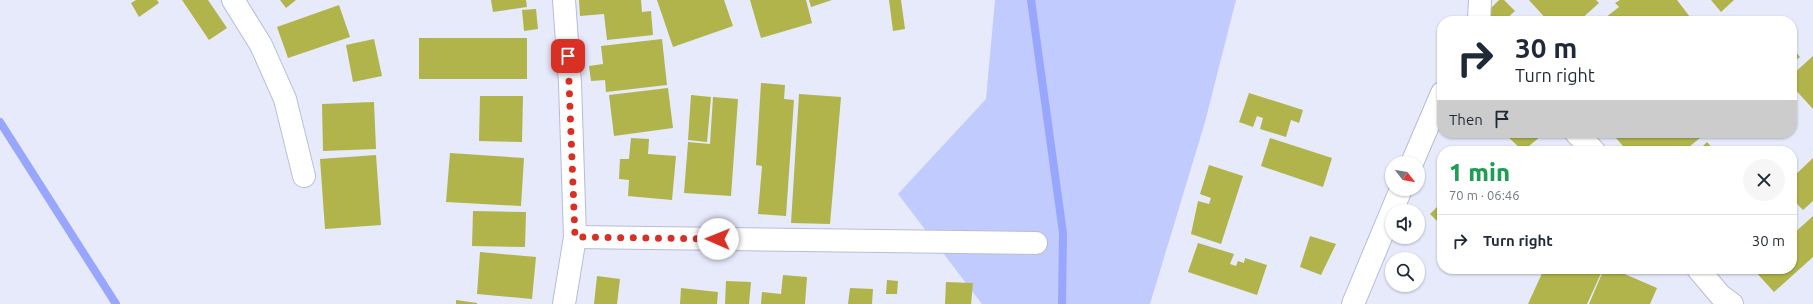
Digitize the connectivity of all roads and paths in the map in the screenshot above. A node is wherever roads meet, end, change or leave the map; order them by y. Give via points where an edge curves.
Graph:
1 (233, 0) edge
2 (564, 0) edge
3 (1480, 0) edge
4 (1478, 16) edge
5 (1437, 105) edge
6 (1581, 138) edge
7 (1589, 146) edge
8 (1415, 156) edge
9 (304, 176) dead end
10 (1398, 196) edge
11 (575, 237) junction
12 (1036, 243) dead end
13 (1702, 274) edge
14 (1723, 301) edge
15 (564, 304) edge
16 (1353, 304) edge

1 - 9 street via 260,45 285,99
2 - 11 street via 570,83
3 - 4 street
5 - 8 street
6 - 7 street
10 - 16 street
11 - 12 street
11 - 15 street
13 - 14 street

